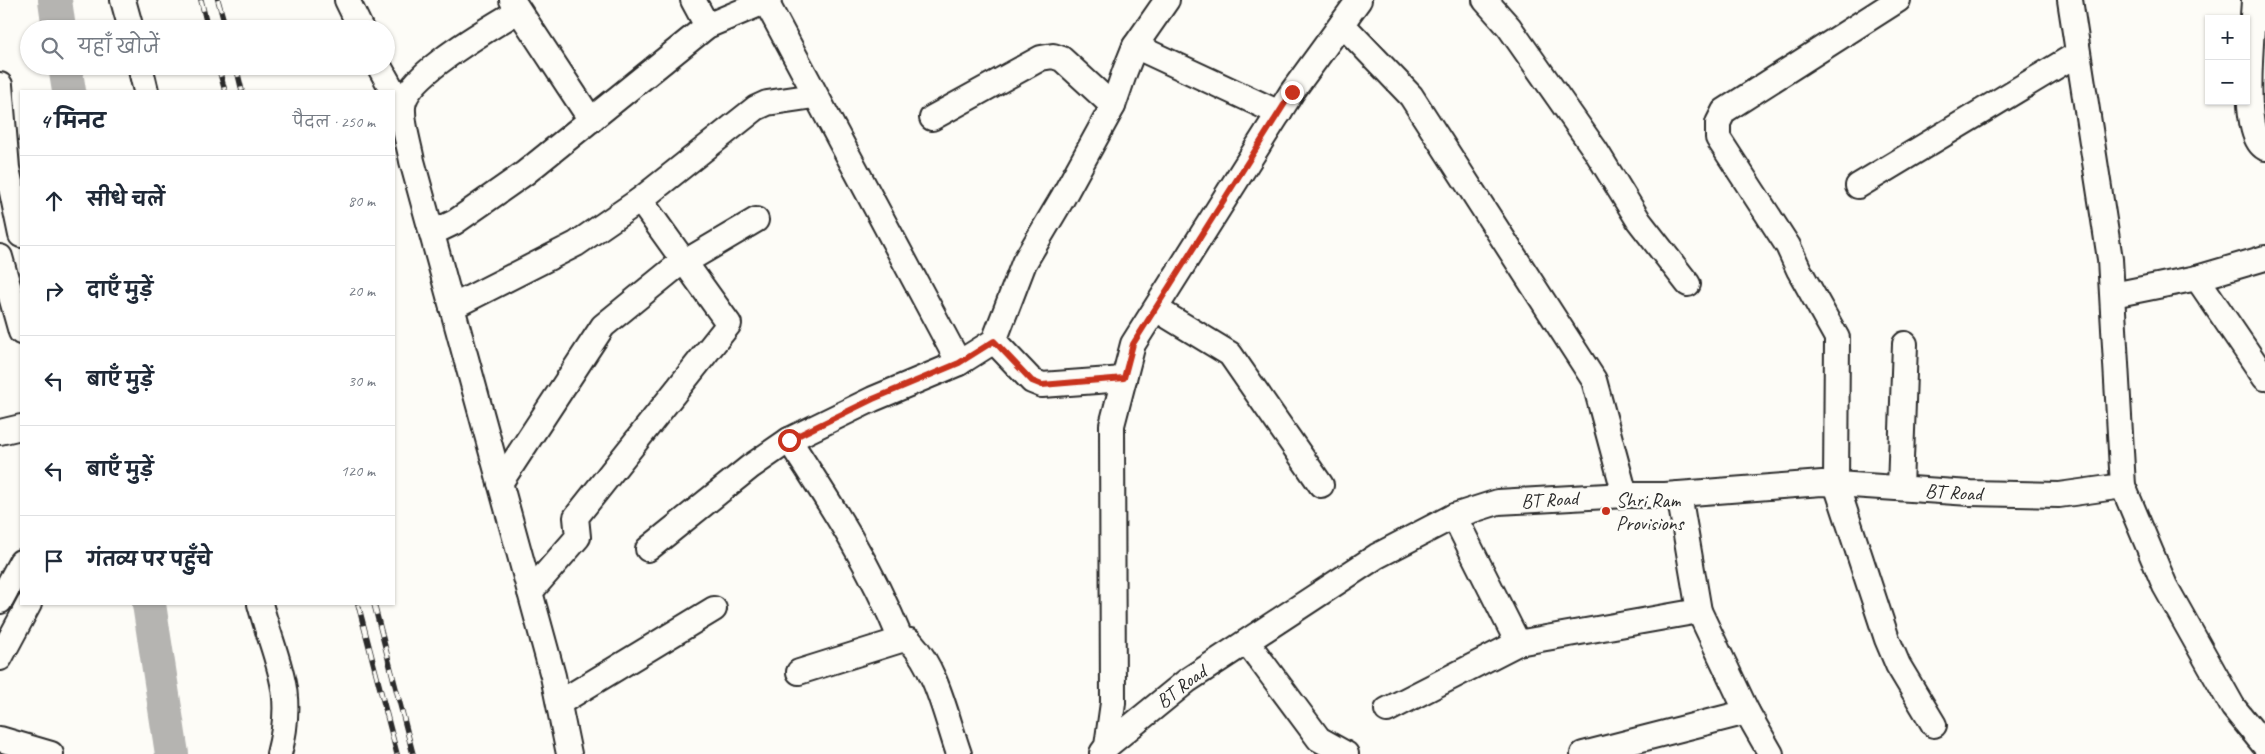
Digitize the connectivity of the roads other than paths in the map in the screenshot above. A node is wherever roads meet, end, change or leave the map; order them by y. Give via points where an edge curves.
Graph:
1 (123, 0) edge
2 (347, 0) edge
3 (693, 0) edge
4 (1167, 0) edge
5 (1359, 0) edge
6 (1485, 0) edge
7 (1898, 0) edge
8 (2070, 0) edge
9 (2254, 0) edge
10 (767, 1) edge
11 (515, 5) edge
12 (129, 20) edge
13 (357, 20) edge
14 (1342, 24) junction
15 (708, 26) junction
16 (1136, 46) junction
17 (2077, 54) junction
18 (142, 75) edge
19 (384, 75) edge
20 (0, 86) edge
21 (146, 90) edge
22 (393, 90) edge
23 (397, 96) edge
24 (814, 96) junction
25 (1114, 106) junction
26 (1279, 113) junction
27 (932, 118) dead end
28 (591, 120) junction
29 (2265, 148) edge
30 (1858, 186) dead end
31 (640, 200) junction
32 (756, 220) dead end
33 (20, 230) edge
34 (432, 233) junction
35 (0, 257) edge
36 (2265, 258) edge
37 (684, 262) junction
38 (2197, 278) junction
39 (1688, 284) dead end
40 (2113, 295) junction
41 (452, 307) junction
42 (1156, 308) junction
43 (20, 328) edge
44 (994, 341) junction
45 (1905, 344) dead end
46 (959, 363) junction
47 (1124, 378) junction
48 (2265, 378) edge
49 (20, 427) edge
50 (0, 432) edge
51 (789, 440) junction
52 (500, 483) junction
53 (1836, 484) junction
54 (1321, 485) dead end
55 (2123, 486) junction
56 (1900, 488) junction
57 (1625, 494) junction
58 (1679, 494) junction
59 (1454, 516) junction
60 (648, 549) dead end
61 (20, 564) edge
62 (530, 592) junction
63 (0, 601) edge
64 (28, 605) edge
65 (260, 605) edge
66 (714, 609) dead end
67 (1698, 611) junction
68 (901, 640) junction
69 (1246, 642) junction
70 (1518, 643) junction
71 (0, 658) edge
72 (799, 672) dead end
73 (558, 702) junction
74 (1387, 710) dead end
75 (1747, 712) junction
76 (1934, 725) dead end
77 (3, 737) edge
78 (2265, 746) edge
79 (1623, 749) edge
80 (1104, 750) edge
81 (51, 754) edge
82 (279, 754) edge
83 (569, 754) edge
84 (959, 754) edge
85 (1346, 754) edge
86 (1583, 754) edge
87 (1771, 754) edge

1 - 12 street
2 - 13 street
3 - 15 street
4 - 16 street
5 - 14 street
6 - 39 street via 1509,27 1596,151 1639,221
7 - 53 street via 1724,111 1718,123 1718,138 1788,246 1837,338
8 - 17 street
9 - 29 street via 2248,82 2254,135
10 - 15 street
10 - 24 street
11 - 23 street
11 - 28 street
14 - 26 street
14 - 57 street via 1411,96 1594,380
15 - 28 street
16 - 25 street
16 - 26 street
17 - 30 street
17 - 40 street
18 - 21 street
19 - 22 street
20 - 33 street via 7,168
23 - 34 street
24 - 31 street via 767,102 756,108
24 - 46 street
25 - 27 street via 1062,59 1053,56 1041,58
25 - 44 street via 1024,263
26 - 42 street
28 - 34 street via 525,173 463,217
31 - 37 street
31 - 41 street via 576,244
32 - 37 street
34 - 41 street
35 - 43 street
36 - 38 street
37 - 52 street via 602,326
37 - 62 street via 729,324 576,517 578,537
38 - 40 street
38 - 48 street
40 - 55 street
41 - 52 street
42 - 47 street via 1133,344
42 - 54 street via 1230,354
44 - 46 street
44 - 47 street via 1032,381 1042,385
45 - 56 street
46 - 51 street via 873,399
47 - 80 street via 1112,425 1113,703
49 - 50 street
51 - 60 street via 744,471
51 - 68 street via 851,535
52 - 62 street
53 - 56 street, BT Road
53 - 58 street, BT Road
53 - 76 street via 1898,665
55 - 56 street, BT Road via 2058,495
55 - 78 street via 2170,594 2233,707
57 - 58 street, BT Road
57 - 59 street, BT Road via 1498,502
58 - 67 street
59 - 69 street, BT Road via 1378,556
59 - 70 street
61 - 63 street
62 - 73 street
64 - 71 street
65 - 82 street via 282,671 287,705 285,733
66 - 73 street
67 - 70 street
67 - 75 street
68 - 72 street
68 - 84 street via 910,641 931,673
69 - 80 street, BT Road via 1188,680
69 - 85 street via 1319,740
70 - 74 street
73 - 83 street
75 - 79 street
75 - 87 street
77 - 81 street
79 - 86 street

